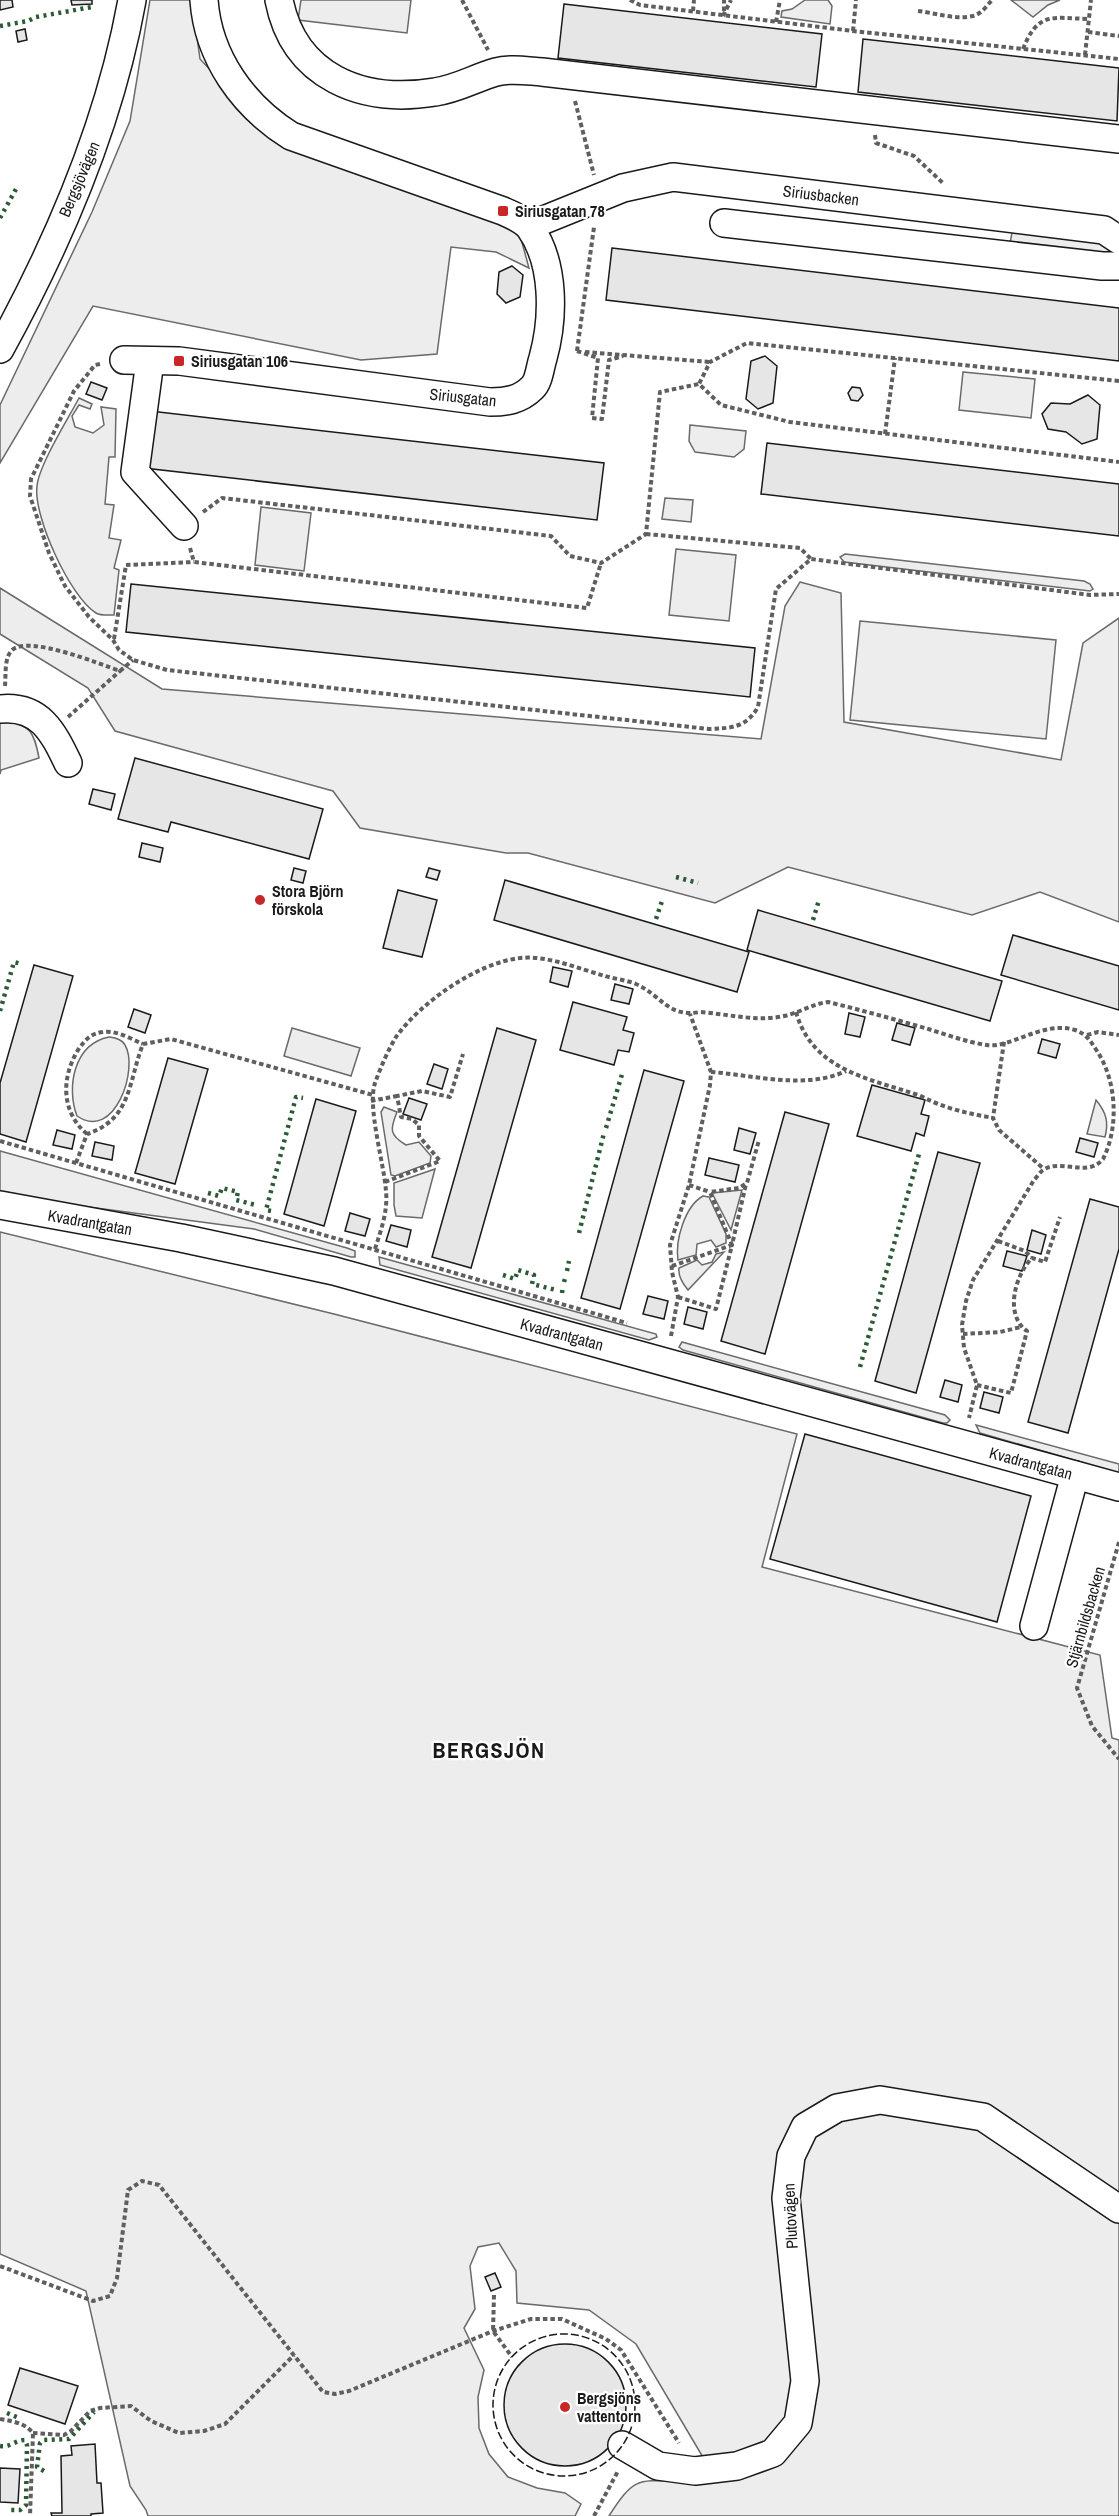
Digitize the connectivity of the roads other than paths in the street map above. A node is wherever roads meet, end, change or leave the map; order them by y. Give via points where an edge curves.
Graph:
1 (132, 0) edge
2 (204, 0) edge
3 (279, 0) edge
4 (1119, 139) edge
5 (724, 223) dead end
6 (529, 226) junction
7 (1119, 240) edge
8 (1119, 266) edge
9 (0, 349) edge
10 (184, 525) road end
11 (1, 709) edge
12 (68, 763) dead end
13 (0, 1205) edge
14 (1075, 1474) junction
15 (1119, 1487) edge
16 (1034, 1626) dead end
17 (1119, 2209) edge
18 (626, 2447) road end

1 - 9 street, Bergsjövägen via 117,72 91,155
2 - 6 street via 210,35 220,61 249,103 270,123 291,136 503,211
3 - 4 street via 283,22 301,52 323,72 346,85 374,93 434,93 512,70
5 - 8 street
6 - 7 street, Siriusbacken via 610,200 623,188 673,177 1104,230
6 - 10 street, Siriusgatan via 546,264 550,293 546,348 535,386 509,401 490,402 179,361 137,360 135,472
11 - 12 street via 31,712 52,732
13 - 14 street, Kvadrantgatan via 334,1271
14 - 15 street, Kvadrantgatan
14 - 16 street
17 - 18 street, Plutovägen via 983,2117 880,2100 837,2108 805,2127 791,2156 786,2198 806,2381 798,2423 773,2453 736,2466 695,2471 658,2466

